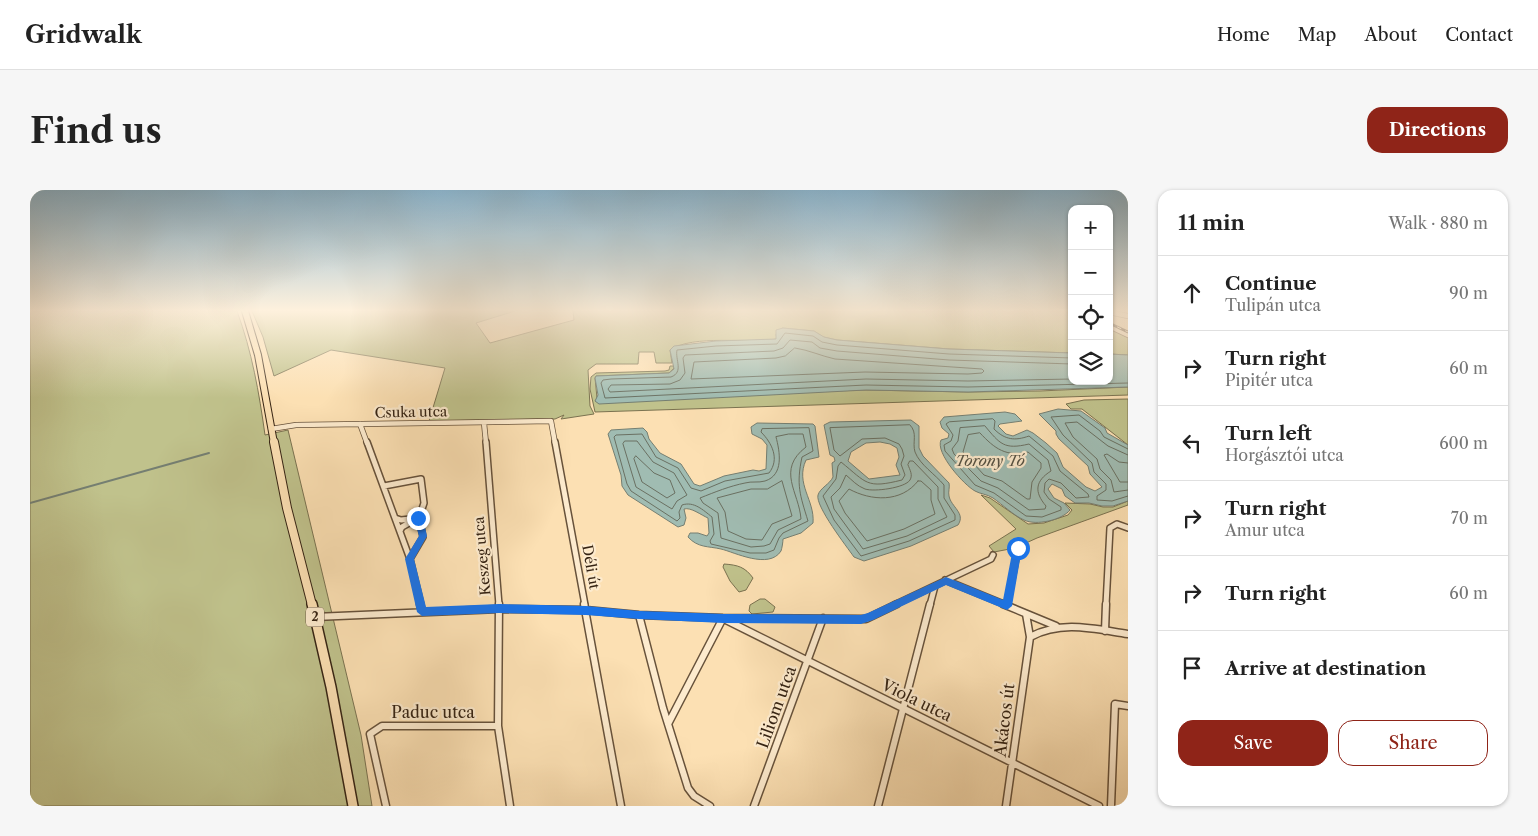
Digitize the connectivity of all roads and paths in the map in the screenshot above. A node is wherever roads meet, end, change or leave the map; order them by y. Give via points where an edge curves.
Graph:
1 (253, 340) edge
2 (551, 421) joint
3 (484, 422) junction
4 (360, 424) junction
5 (271, 428) junction
6 (384, 486) junction
7 (395, 518) junction
8 (418, 518) junction
9 (1128, 528) edge
10 (400, 532) junction
11 (1018, 548) dead end
12 (993, 555) dead end
13 (410, 559) junction
14 (946, 580) junction
15 (935, 586) junction
16 (1007, 606) junction
17 (499, 609) junction
18 (586, 610) junction
19 (422, 612) junction
20 (1026, 614) junction
21 (639, 615) junction
22 (315, 617) junction
23 (723, 618) junction
24 (823, 618) junction
25 (1056, 627) junction
26 (1105, 631) junction
27 (1128, 634) edge
28 (1030, 637) junction
29 (807, 661) junction
30 (1128, 706) edge
31 (902, 708) junction
32 (668, 724) junction
33 (498, 726) junction
34 (1012, 763) junction
35 (353, 806) edge
36 (386, 806) edge
37 (510, 806) edge
38 (621, 806) edge
39 (710, 806) edge
40 (754, 806) edge
41 (878, 806) edge
42 (1006, 806) edge
43 (1099, 806) edge
44 (1111, 806) edge

1 - 5 main road, 2
2 - 3 street, Csuka utca
2 - 18 street, Déli út
3 - 4 street, Csuka utca
3 - 17 street, Keszeg utca
4 - 5 street, Csuka utca
4 - 6 street
5 - 22 main road, 2 via 289,520
6 - 7 street
6 - 8 street via 421,479 424,503
7 - 8 street
7 - 10 street
8 - 10 street via 402,527
8 - 13 street via 423,536
9 - 26 street via 1114,525 1110,528
10 - 13 street
11 - 16 street
12 - 14 street via 991,559
13 - 19 street
14 - 15 street
14 - 16 street
15 - 24 street via 866,619
15 - 31 street
16 - 20 street
17 - 18 street
17 - 19 street
17 - 33 street, Keszeg utca
18 - 21 street
18 - 38 street, Déli út
19 - 22 street
20 - 25 street
20 - 28 street, Akácos út
21 - 23 street
21 - 32 street
22 - 35 main road, 2
23 - 24 street
23 - 29 street, Viola utca
23 - 32 street
24 - 29 street, Liliom utca
25 - 26 street
25 - 28 street
26 - 27 street
28 - 34 street, Akácos út
29 - 31 street, Viola utca
29 - 40 street, Liliom utca
30 - 44 street via 1115,704
31 - 34 street, Viola utca
31 - 41 street
32 - 39 street via 690,793
33 - 36 street, Paduc utca via 382,726 370,734
33 - 37 street, Keszeg utca
34 - 42 street, Akácos út
34 - 43 street, Viola utca

